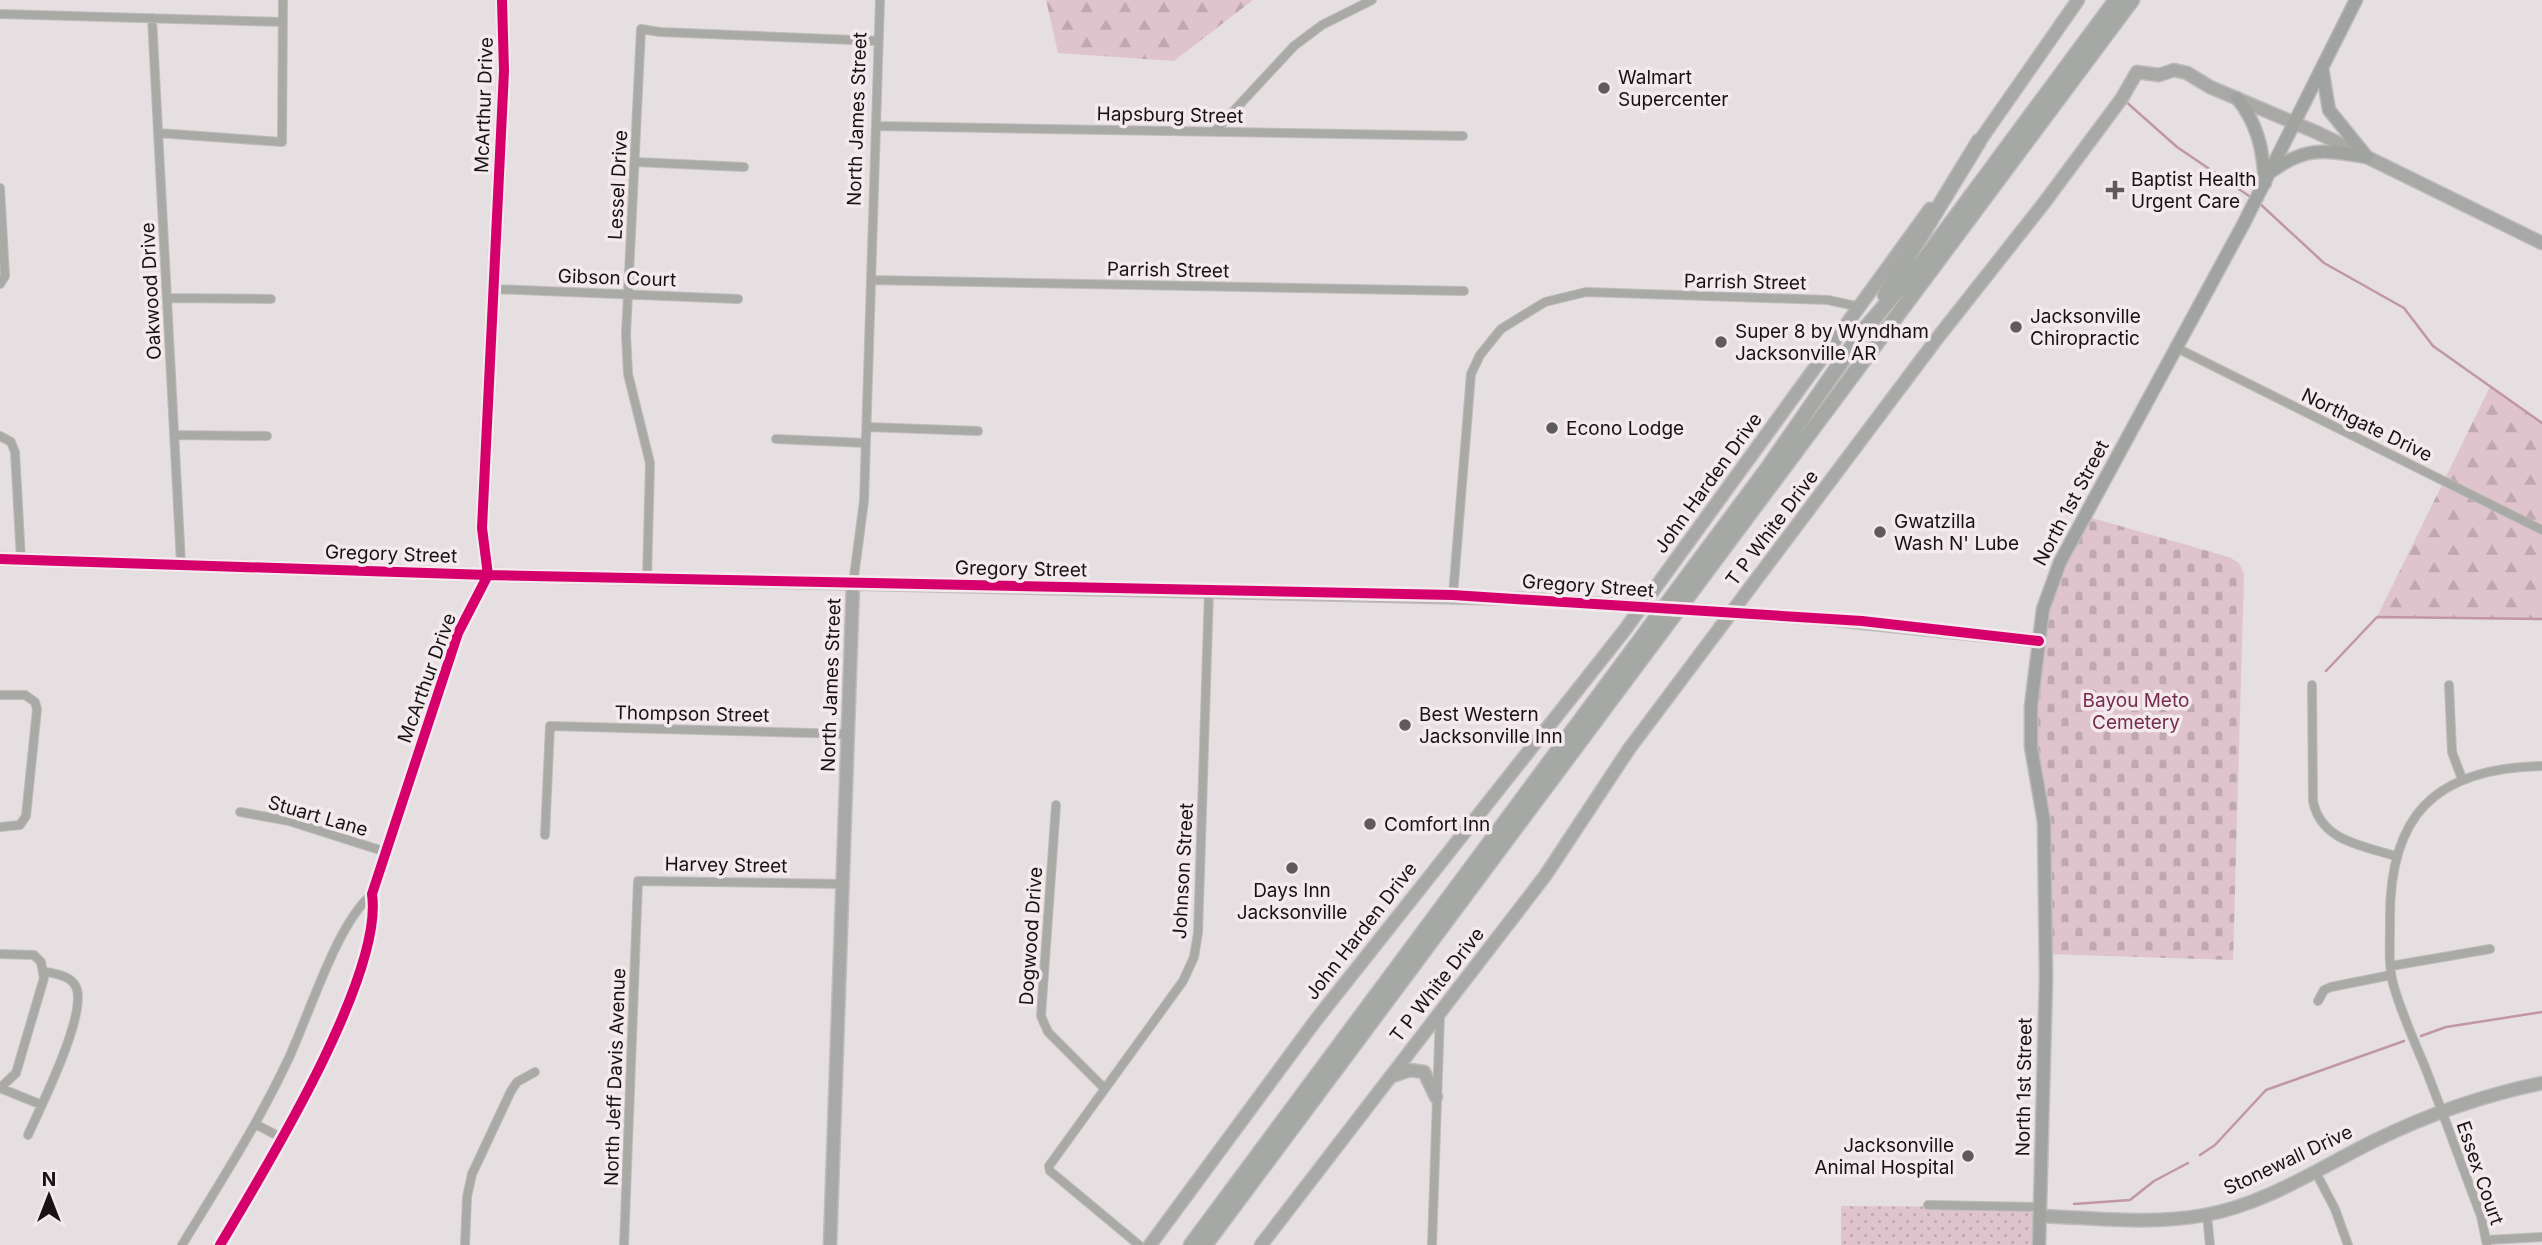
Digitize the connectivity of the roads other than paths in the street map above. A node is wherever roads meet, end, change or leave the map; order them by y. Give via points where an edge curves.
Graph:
1 (283, 0) edge
2 (502, 0) edge
3 (880, 0) edge
4 (1372, 0) edge
5 (2078, 0) edge
6 (2116, 0) edge
7 (2132, 0) edge
8 (2356, 0) edge
9 (0, 14) edge
10 (152, 18) junction
11 (283, 22) junction
12 (878, 41) junction
13 (2322, 68) junction
14 (2238, 98) junction
15 (2295, 122) junction
16 (876, 126) junction
17 (1215, 131) junction
18 (158, 133) junction
19 (1463, 136) dead end
20 (1979, 141) junction
21 (2367, 157) junction
22 (636, 162) junction
23 (744, 167) dead end
24 (2267, 178) junction
25 (0, 188) edge
26 (2542, 243) edge
27 (871, 280) junction
28 (0, 284) edge
29 (495, 289) junction
30 (1464, 291) dead end
31 (628, 295) junction
32 (167, 298) junction
33 (271, 299) dead end
34 (738, 299) dead end
35 (1860, 307) junction
36 (1862, 332) junction
37 (2177, 348) junction
38 (867, 427) junction
39 (978, 431) dead end
40 (174, 435) junction
41 (0, 436) edge
42 (267, 436) dead end
43 (776, 439) dead end
44 (866, 443) junction
45 (2542, 530) edge
46 (0, 559) edge
47 (21, 560) junction
48 (181, 563) junction
49 (488, 575) junction
50 (647, 578) junction
51 (853, 584) junction
52 (1209, 592) junction
53 (1453, 595) junction
54 (2039, 641) junction
55 (2312, 685) dead end
56 (2449, 685) dead end
57 (0, 695) edge
58 (848, 734) junction
59 (2542, 766) edge
60 (2462, 779) junction
61 (1056, 804) dead end
62 (240, 812) dead end
63 (0, 827) edge
64 (545, 835) dead end
65 (386, 852) junction
66 (2395, 856) junction
67 (843, 884) junction
68 (372, 894) junction
69 (637, 910) joint
70 (2490, 949) dead end
71 (0, 954) edge
72 (43, 971) junction
73 (2391, 971) junction
74 (2318, 1001) dead end
75 (1440, 1012) junction
76 (535, 1072) dead end
77 (1390, 1077) junction
78 (2542, 1083) edge
79 (0, 1088) edge
80 (1104, 1088) junction
81 (1436, 1097) junction
82 (42, 1105) junction
83 (2442, 1112) junction
84 (255, 1124) junction
85 (28, 1135) dead end
86 (282, 1138) junction
87 (2315, 1171) junction
88 (1928, 1205) dead end
89 (2040, 1212) junction
90 (2207, 1215) junction
91 (2542, 1237) edge
92 (2487, 1242) edge
93 (182, 1245) edge
94 (220, 1245) edge
95 (465, 1245) edge
96 (625, 1245) edge
97 (830, 1245) edge
98 (1139, 1245) edge
99 (1150, 1245) edge
100 (1191, 1245) edge
101 (1205, 1245) edge
102 (1261, 1245) edge
103 (1432, 1245) edge
104 (2039, 1245) edge
105 (2210, 1245) edge
106 (2348, 1245) edge

1 - 11 street
2 - 29 street, McArthur Drive via 504,71
3 - 12 street, North James Street
4 - 17 street via 1301,39
5 - 20 street, John Harden Drive
6 - 36 highway via 1920,265
7 - 101 highway
8 - 13 main road, North 1st Street
9 - 10 street
10 - 11 street
10 - 18 street, Oakwood Drive
11 - 18 street via 282,142
12 - 16 street, North James Street
12 - 22 street, Lessel Drive via 641,29
13 - 15 main road, North 1st Street
13 - 21 main road via 2329,110
14 - 15 street, T P White Drive
14 - 24 main road via 2258,132
14 - 75 street, T P White Drive via 2187,73 2137,72 2052,194 1939,336 1629,749 1545,876
15 - 21 street, T P White Drive
15 - 24 main road, North 1st Street
16 - 17 street, Hapsburg Street
16 - 27 street, North James Street
17 - 19 street, Hapsburg Street
18 - 32 street, Oakwood Drive
20 - 35 street, John Harden Drive
20 - 36 highway
21 - 24 main road via 2317,150 2287,160
21 - 26 street, T P White Drive
22 - 23 street
22 - 31 street, Lessel Drive
24 - 37 main road, North 1st Street
25 - 28 street via 5,276
27 - 30 street, Parrish Street
27 - 38 street, North James Street
29 - 31 street, Gibson Court
29 - 49 street, McArthur Drive via 482,528
31 - 34 street, Gibson Court
31 - 50 street, Lessel Drive via 628,374 650,463
32 - 33 street
32 - 40 street, Oakwood Drive
35 - 53 street, Parrish Street via 1828,300 1586,292 1545,302 1501,329 1471,374
35 - 99 street, John Harden Drive via 1624,631 1316,1020
36 - 100 highway via 1767,469
37 - 45 street, Northgate Drive
37 - 54 main road, North 1st Street via 2054,573
38 - 39 street
38 - 44 street, North James Street
40 - 42 street
40 - 48 street, Oakwood Drive
41 - 47 street via 11,442 15,452
43 - 44 street
44 - 51 street, North James Street
46 - 47 street, Gregory Street
47 - 48 street, Gregory Street
48 - 49 street, Gregory Street
49 - 50 street, Gregory Street
49 - 65 street, McArthur Drive via 458,633
50 - 51 street, Gregory Street
51 - 52 street, Gregory Street
51 - 58 street, North James Street
52 - 53 street, Gregory Street
52 - 80 street, Johnson Street via 1197,943 1183,981
53 - 54 street, Gregory Street, bridge via 1826,619
54 - 89 main road, North 1st Street via 2030,730 2044,822 2046,983
55 - 66 street via 2313,801 2318,818 2338,838
56 - 60 street via 2452,752
57 - 63 street via 25,695 37,709 26,816 20,825
58 - 64 street, Thompson Street via 550,726
58 - 67 street, North James Street
59 - 60 street, Essex Court via 2491,769
60 - 66 street, Essex Court via 2425,806 2405,832
61 - 80 street, Dogwood Drive via 1041,1016 1048,1032
62 - 65 street, Stuart Lane via 289,821
65 - 68 street, McArthur Drive
66 - 73 street, Essex Court via 2389,887
67 - 69 street, Harvey Street via 638,881
67 - 97 street, North James Street
68 - 84 street, McArthur Drive via 348,921 287,1064
68 - 86 street, McArthur Drive via 374,924 363,963
69 - 96 street, North Jeff Davis Avenue
70 - 73 street
71 - 72 street via 34,955
72 - 79 street via 16,1073
72 - 82 street via 70,979 79,998 57,1076
73 - 74 street via 2331,987
73 - 83 street, Essex Court
75 - 77 street, T P White Drive
75 - 81 street
76 - 95 street via 511,1091 472,1174
77 - 81 street via 1410,1070 1424,1072
77 - 102 street, T P White Drive
78 - 83 street, Stonewall Drive
79 - 82 street
80 - 98 street, Johnson Street via 1049,1166 1050,1171
81 - 103 street
82 - 85 street
83 - 87 street, Stonewall Drive
83 - 92 street, Essex Court
84 - 86 street
84 - 93 street, McArthur Drive
86 - 94 street, McArthur Drive
87 - 90 street, Stonewall Drive
87 - 106 street
88 - 89 street
89 - 90 street, Stonewall Drive via 2144,1220
89 - 104 main road, North 1st Street
90 - 105 street
91 - 92 street

